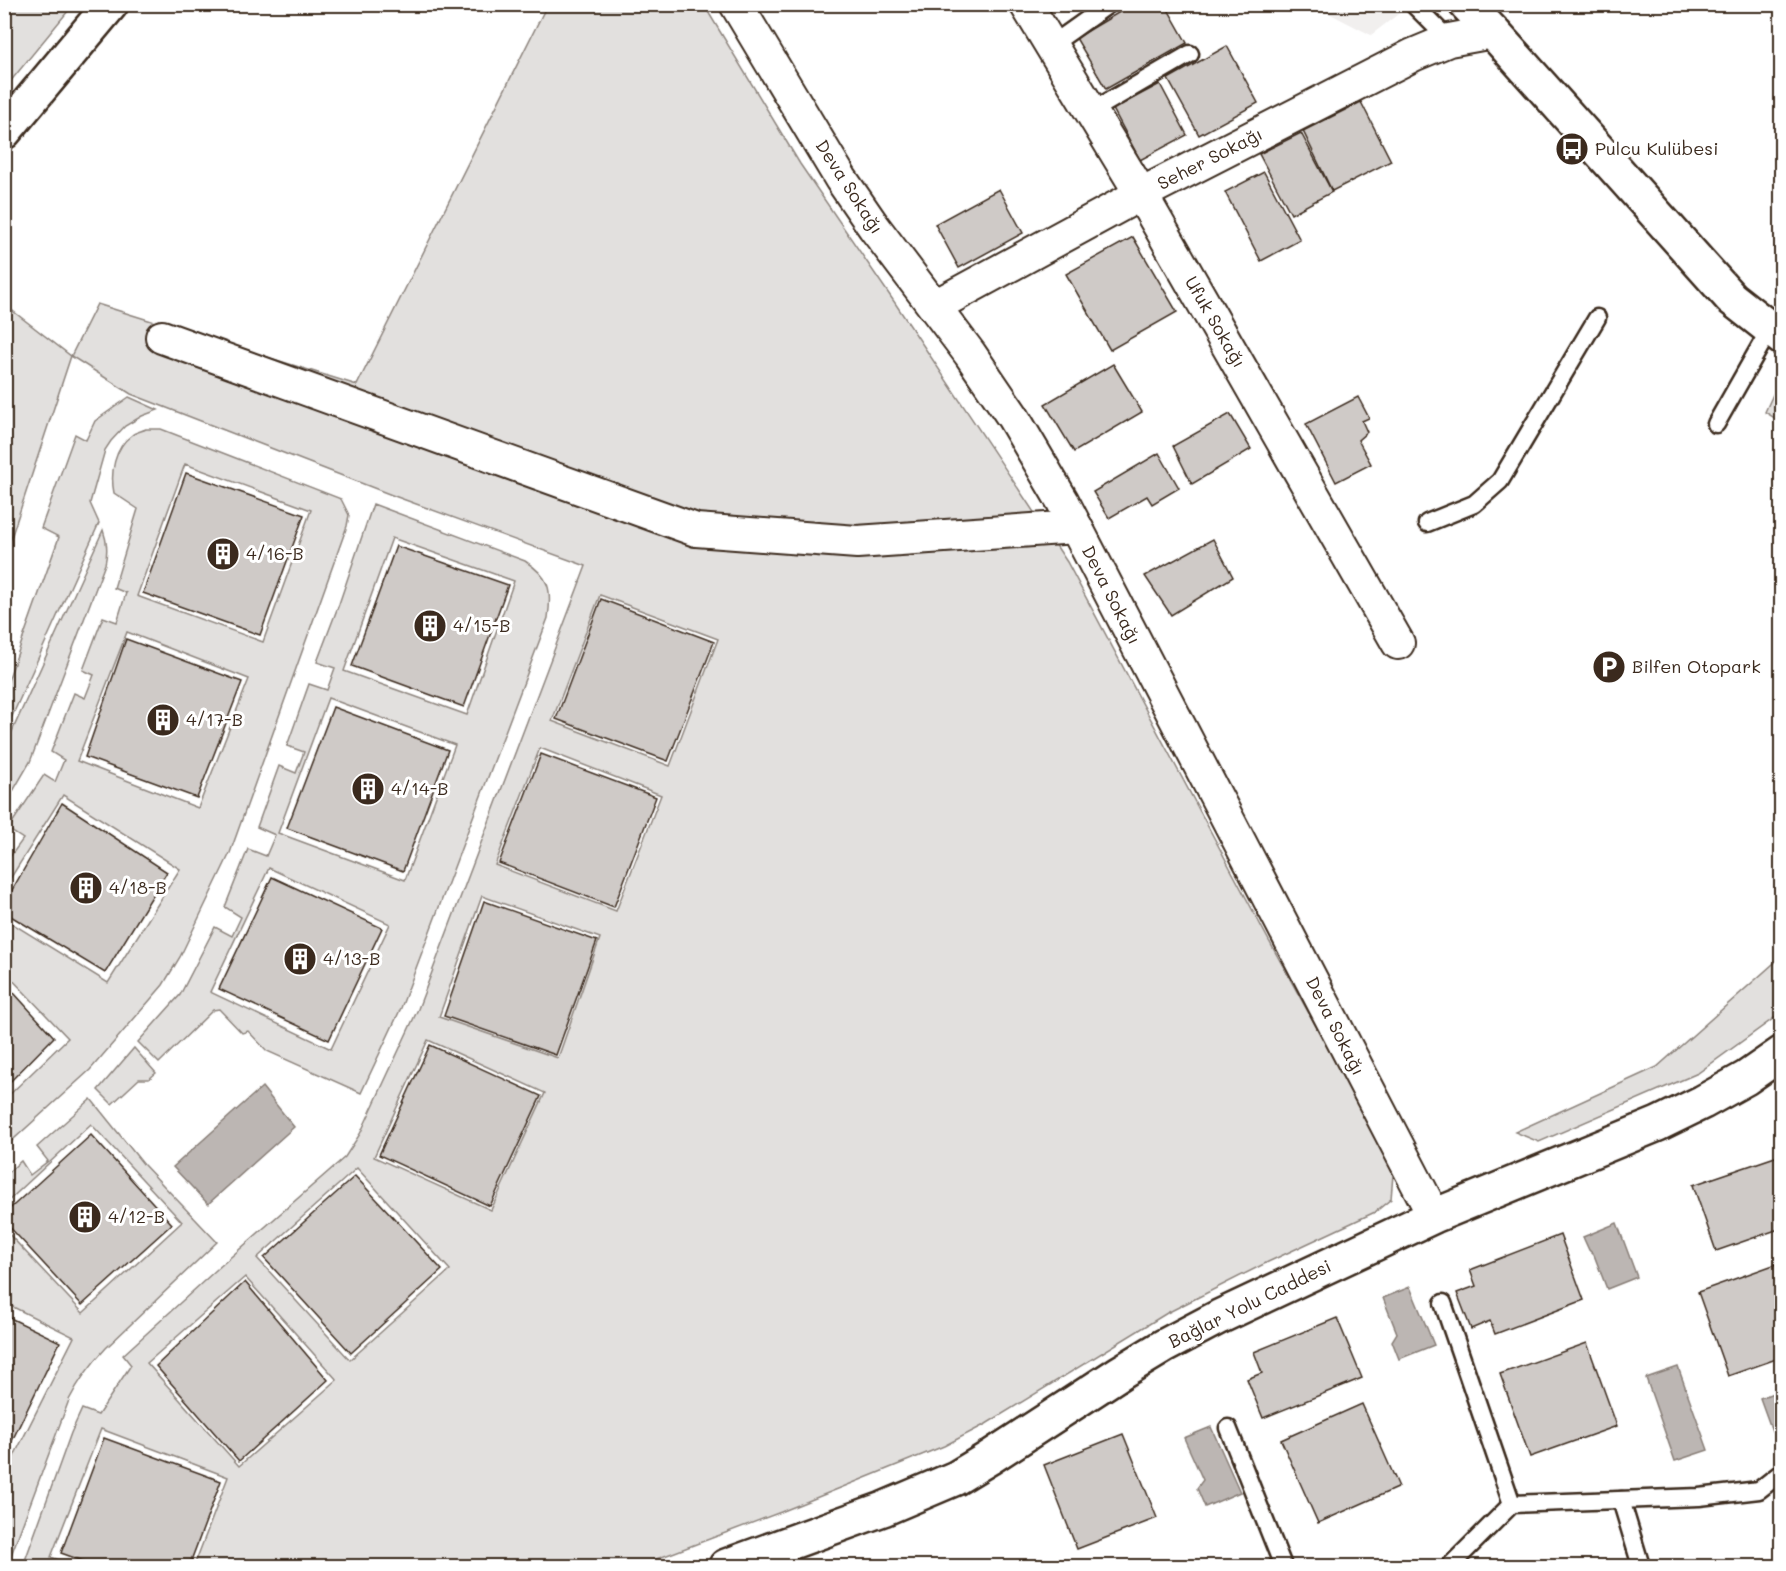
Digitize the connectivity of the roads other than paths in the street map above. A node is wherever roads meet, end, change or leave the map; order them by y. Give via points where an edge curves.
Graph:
1 (111, 4) edge
2 (736, 4) edge
3 (1026, 4) edge
4 (1109, 4) edge
5 (1413, 4) edge
6 (1466, 4) edge
7 (1493, 32) junction
8 (1449, 40) junction
9 (1050, 46) junction
10 (1190, 54) dead end
11 (1092, 111) junction
12 (4, 132) edge
13 (1141, 194) junction
14 (935, 306) junction
15 (1597, 318) dead end
16 (1776, 334) edge
17 (162, 337) dead end
18 (1716, 424) dead end
19 (1427, 523) dead end
20 (1076, 527) junction
21 (1398, 643) dead end
22 (1782, 1053) edge
23 (1434, 1216) junction
24 (1443, 1303) dead end
25 (1227, 1428) dead end
26 (1782, 1472) edge
27 (1621, 1500) junction
28 (1512, 1504) junction
29 (726, 1566) edge
30 (1283, 1566) edge
31 (1450, 1566) edge
32 (1641, 1566) edge

1 - 12 street
2 - 14 street, Deva Sokağı via 841,179
3 - 9 street, Ufuk Sokağı
4 - 9 lane
5 - 8 lane
6 - 7 street
7 - 8 street, Seher Sokağı
7 - 16 street via 1731,298
8 - 13 street, Seher Sokağı
9 - 11 street, Ufuk Sokağı
10 - 11 lane
11 - 13 street, Ufuk Sokağı
13 - 14 street, Seher Sokağı
13 - 21 street, Ufuk Sokağı
14 - 20 street, Deva Sokağı via 1013,417
15 - 19 lane via 1500,481 1474,504
16 - 18 lane
17 - 20 street via 696,530 857,542
20 - 23 street, Deva Sokağı
22 - 23 street, Bağlar Yolu Caddesi via 1746,1078 1658,1124
23 - 29 street, Bağlar Yolu Caddesi via 1173,1341 956,1478
24 - 28 lane
25 - 30 lane
26 - 27 lane via 1759,1490
27 - 28 lane
27 - 32 lane
28 - 31 lane

